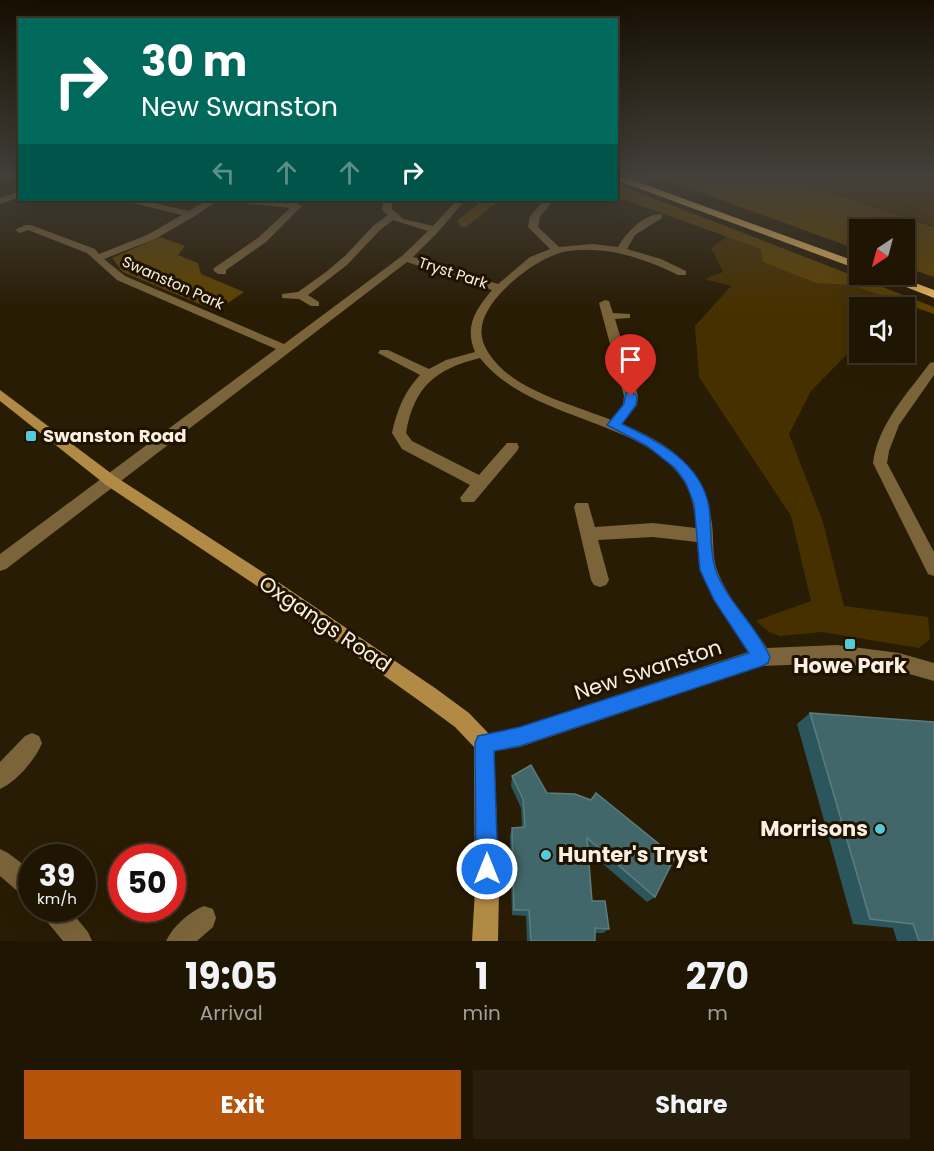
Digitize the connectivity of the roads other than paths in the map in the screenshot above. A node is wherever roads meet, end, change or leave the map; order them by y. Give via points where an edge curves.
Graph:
1 (178, 222) edge
2 (281, 222) edge
3 (384, 222) edge
4 (408, 222) edge
5 (442, 222) edge
6 (531, 222) edge
7 (654, 222) edge
8 (738, 222) edge
9 (758, 222) edge
10 (20, 230) dead end
11 (435, 230) junction
12 (557, 250) junction
13 (621, 250) junction
14 (849, 255) edge
15 (97, 258) junction
16 (406, 258) junction
17 (849, 263) edge
18 (222, 272) dead end
19 (682, 273) dead end
20 (915, 278) edge
21 (909, 285) edge
22 (934, 285) edge
23 (501, 289) junction
24 (934, 294) edge
25 (301, 295) junction
26 (286, 297) dead end
27 (315, 304) dead end
28 (626, 316) dead end
29 (286, 349) junction
30 (384, 353) dead end
31 (482, 354) junction
32 (934, 366) edge
33 (427, 373) junction
34 (0, 394) edge
35 (614, 425) junction
36 (512, 447) dead end
37 (111, 481) junction
38 (480, 483) junction
39 (468, 498) dead end
40 (582, 507) dead end
41 (590, 534) junction
42 (705, 536) junction
43 (932, 562) edge
44 (0, 564) edge
45 (600, 580) dead end
46 (762, 657) junction
47 (934, 672) edge
48 (32, 743) dead end
49 (484, 743) junction
50 (0, 778) edge
51 (0, 861) edge
52 (18, 875) edge
53 (204, 918) dead end
54 (64, 922) edge
55 (79, 941) edge
56 (179, 941) edge
57 (485, 941) edge

1 - 15 street
2 - 18 street via 262,240 218,270
3 - 25 street via 365,237 356,252
4 - 11 street
5 - 11 street
6 - 12 street via 534,231
7 - 13 street via 631,233
8 - 17 highway
9 - 14 highway
10 - 15 street, Swanston Park via 28,227 82,246
11 - 16 street
12 - 13 street, Tryst Park
12 - 23 street, Tryst Park via 530,262
13 - 19 street, Tryst Park via 664,260
15 - 29 street, Swanston Park via 121,278
16 - 23 street, Tryst Park
16 - 29 street
20 - 22 highway
21 - 24 highway
23 - 31 street, Tryst Park via 477,319 475,335
25 - 26 street
25 - 27 street
28 - 35 street via 606,310 631,396 630,405
29 - 37 street
30 - 33 street
31 - 33 street
31 - 35 street via 496,371 518,386
32 - 43 street via 880,451 885,475
33 - 38 street via 416,387 399,433 407,445
34 - 37 main road, Oxgangs Road
35 - 42 street via 652,443 680,465 701,504
36 - 38 street
37 - 44 street
37 - 49 main road, Oxgangs Road via 375,658 458,717
38 - 39 street
40 - 41 street
41 - 42 street via 653,530
41 - 45 street
42 - 46 street via 707,570
46 - 47 street, New Swanston via 837,654 899,662
46 - 49 street, New Swanston via 520,736
48 - 50 street
49 - 57 main road
51 - 52 street
53 - 56 street
54 - 55 street

